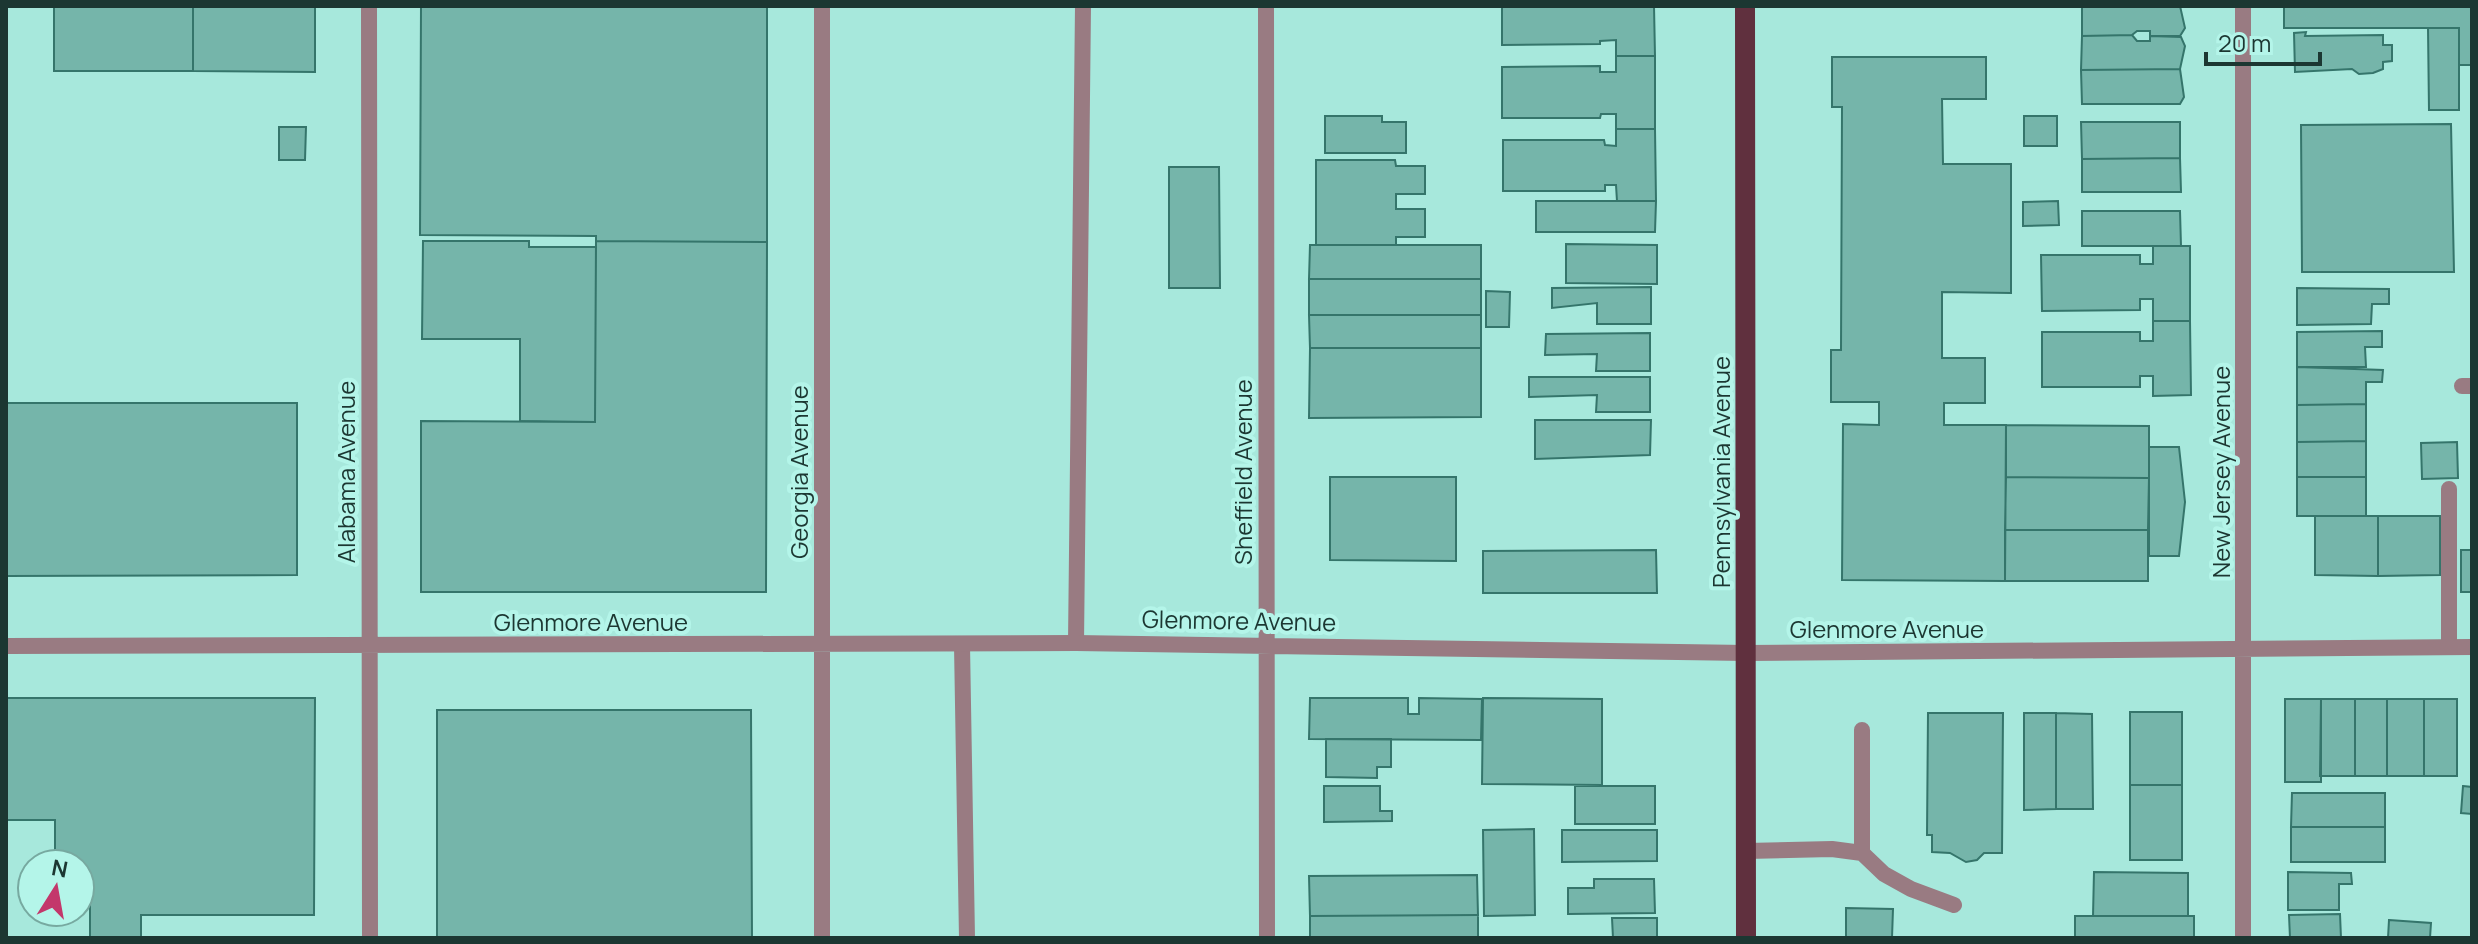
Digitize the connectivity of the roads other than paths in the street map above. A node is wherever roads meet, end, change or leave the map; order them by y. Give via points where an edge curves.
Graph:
1 (369, 6) edge
2 (822, 6) edge
3 (1083, 6) edge
4 (1266, 6) edge
5 (1745, 6) edge
6 (2243, 6) edge
7 (2449, 489) dead end
8 (1076, 643) junction
9 (1266, 644) junction
10 (822, 645) junction
11 (962, 645) junction
12 (6, 646) edge
13 (369, 646) junction
14 (2449, 647) junction
15 (2472, 647) edge
16 (2244, 649) junction
17 (1746, 653) junction
18 (1862, 730) dead end
19 (1746, 851) junction
20 (1862, 853) junction
21 (1954, 905) dead end
22 (370, 938) edge
23 (822, 938) edge
24 (967, 938) edge
25 (1267, 938) edge
26 (1746, 938) edge
27 (2243, 938) edge

1 - 13 street, Alabama Avenue
2 - 10 street, Georgia Avenue
3 - 8 street
4 - 9 street, Sheffield Avenue
5 - 17 main road, Pennsylvania Avenue
6 - 16 street, New Jersey Avenue
7 - 14 street
8 - 9 street, Glenmore Avenue
8 - 11 street, Glenmore Avenue
9 - 17 street, Glenmore Avenue
9 - 25 street, Sheffield Avenue
10 - 11 street, Glenmore Avenue
10 - 13 street, Glenmore Avenue
10 - 23 street, Georgia Avenue
11 - 24 street
12 - 13 street, Glenmore Avenue
13 - 22 street, Alabama Avenue
14 - 15 street, Glenmore Avenue
14 - 16 street, Glenmore Avenue
16 - 17 street, Glenmore Avenue
16 - 27 street, New Jersey Avenue
17 - 19 main road, Pennsylvania Avenue
18 - 20 street
19 - 20 street
19 - 26 main road, Pennsylvania Avenue
20 - 21 street via 1884,874

